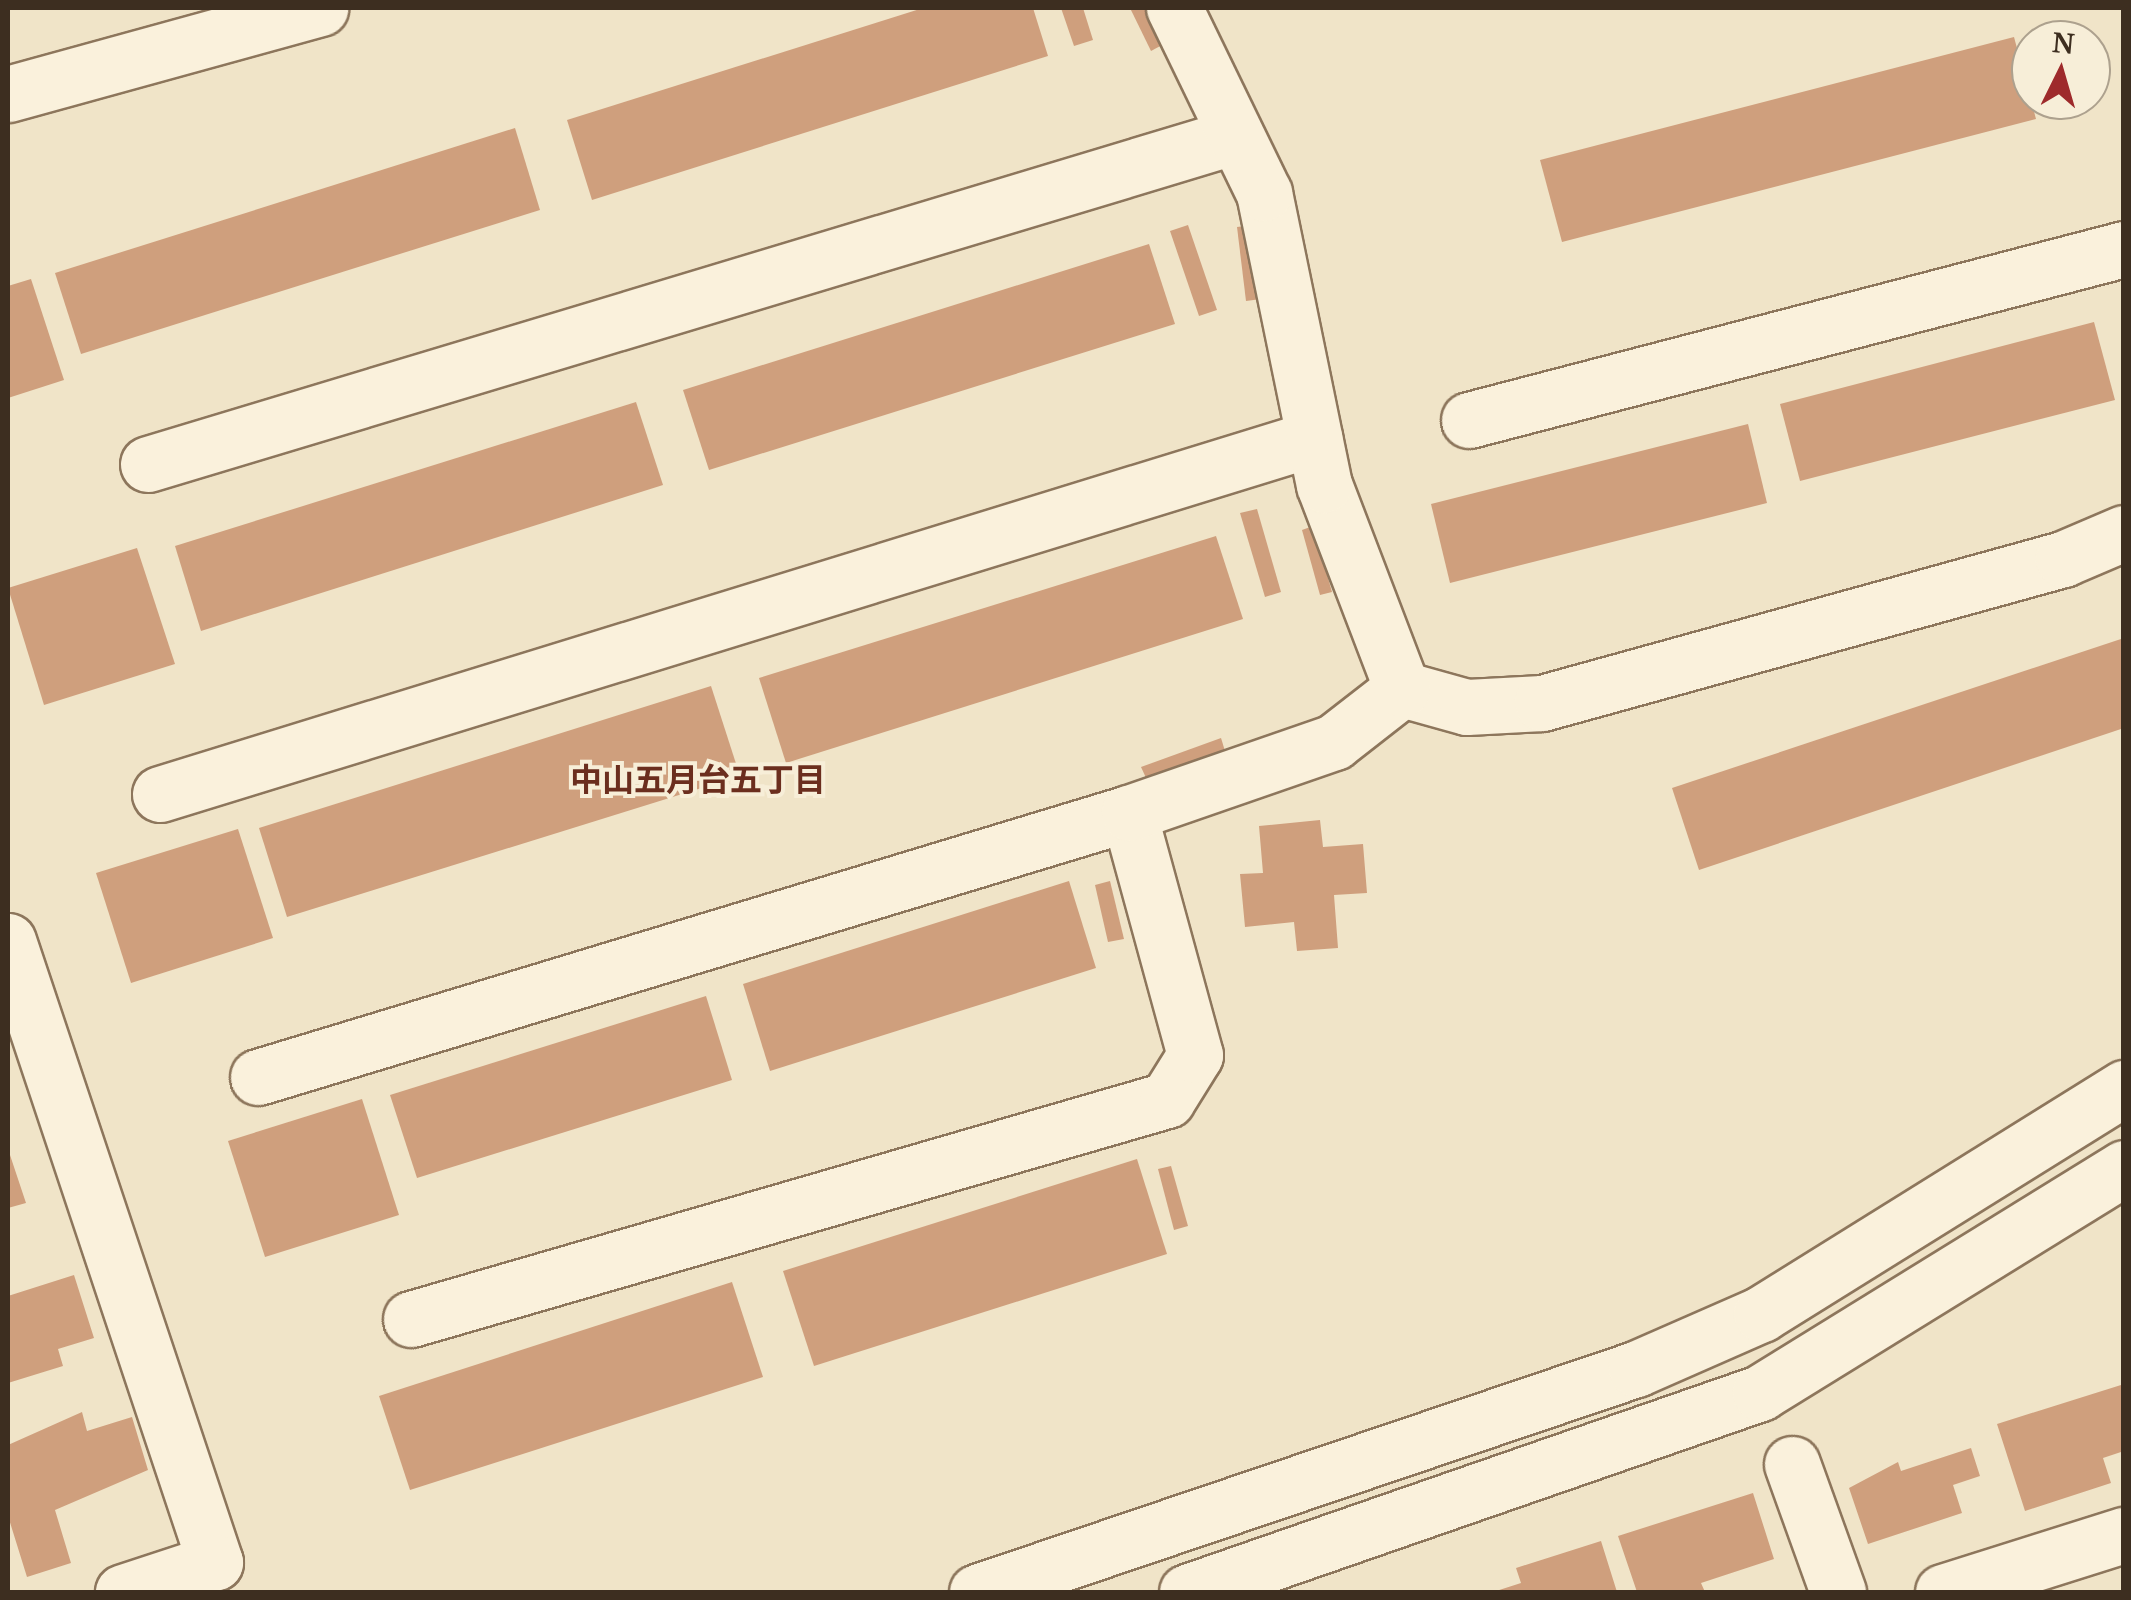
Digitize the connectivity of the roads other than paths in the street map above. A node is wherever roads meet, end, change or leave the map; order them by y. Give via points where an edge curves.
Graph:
1 (320, 8) edge
2 (1174, 8) edge
3 (8, 94) edge
4 (1236, 136) junction
5 (2124, 249) edge
6 (1469, 420) dead end
7 (1314, 438) junction
8 (148, 464) dead end
9 (2124, 533) edge
10 (1402, 689) junction
11 (160, 794) dead end
12 (1129, 813) junction
13 (8, 941) edge
14 (258, 1077) dead end
15 (2124, 1088) edge
16 (2124, 1168) edge
17 (411, 1319) dead end
18 (1792, 1464) dead end
19 (2124, 1535) edge
20 (124, 1592) edge
21 (978, 1592) edge
22 (1187, 1592) edge
23 (1838, 1592) edge
24 (1943, 1592) edge

1 - 3 street
2 - 4 street
4 - 7 street via 1264,193
4 - 8 street
5 - 6 street
7 - 10 street via 1350,570
7 - 11 street
9 - 10 street via 2063,559 1542,704 1467,707
10 - 12 street via 1334,742
12 - 14 street
12 - 17 street via 1195,1055 1166,1100
13 - 20 street via 215,1562
15 - 21 street via 1762,1314 1636,1369
16 - 22 street via 1760,1393
18 - 23 street
19 - 24 street

